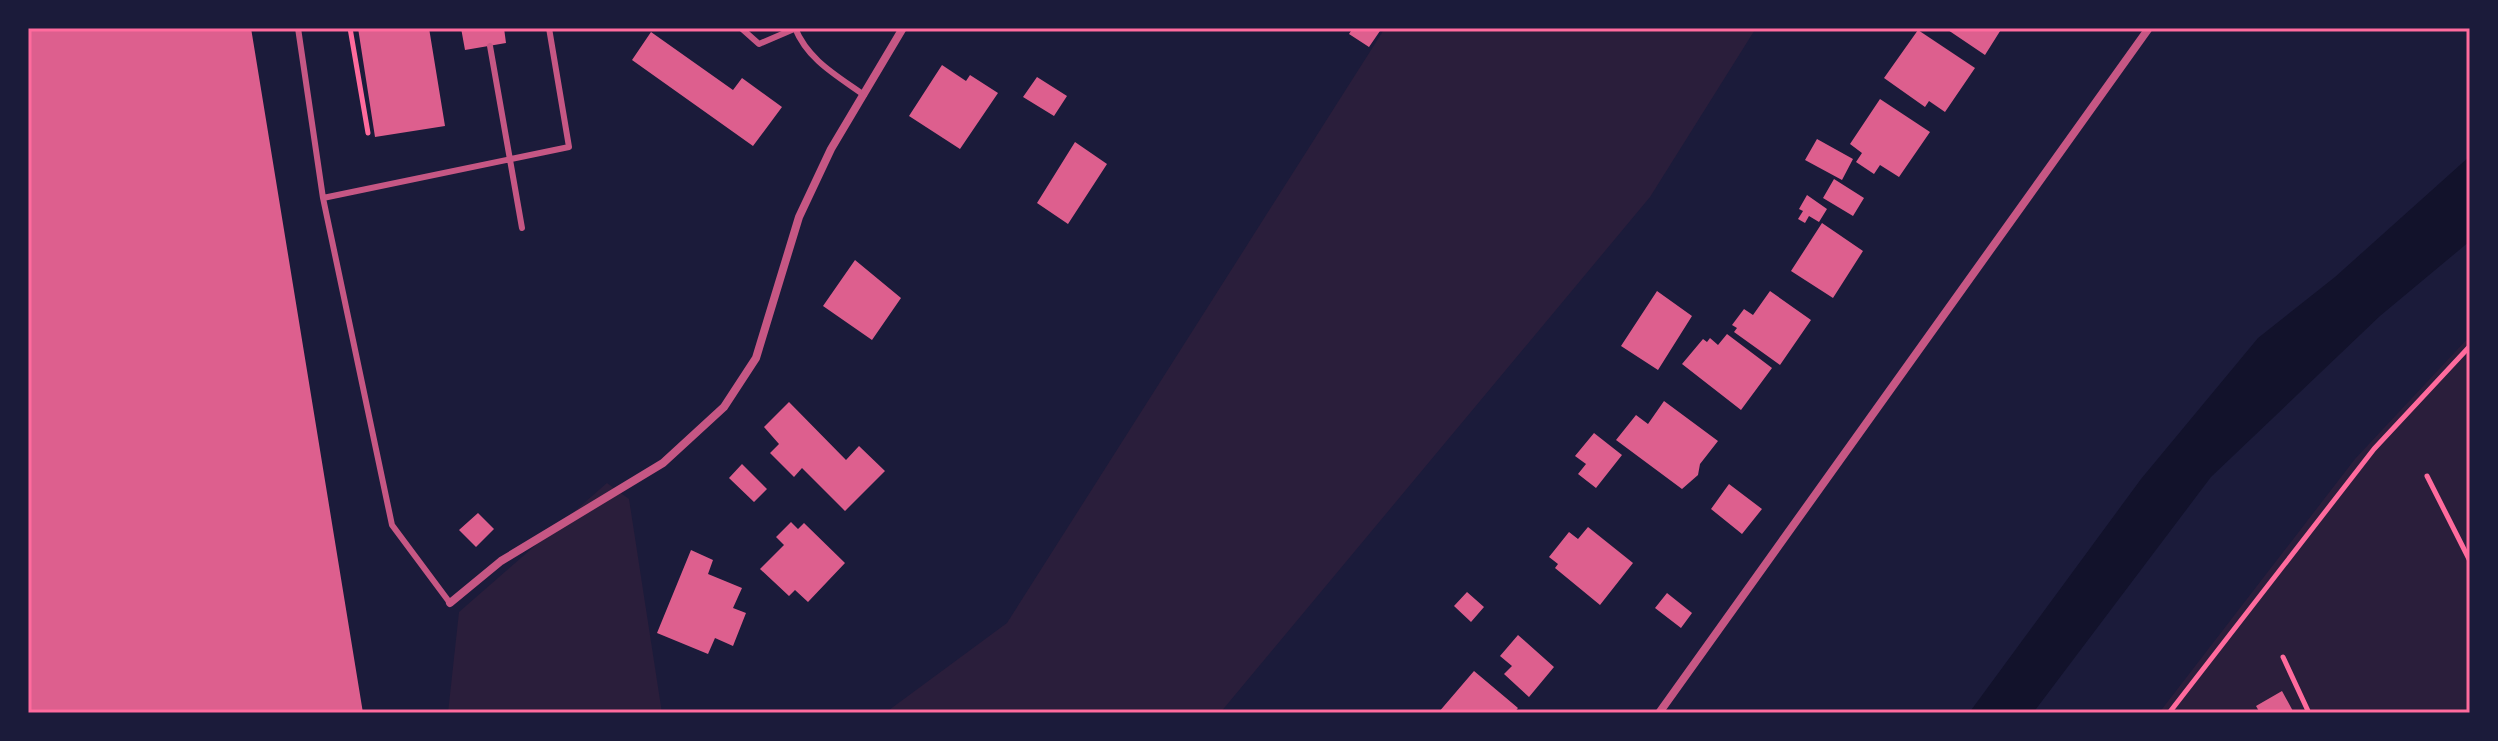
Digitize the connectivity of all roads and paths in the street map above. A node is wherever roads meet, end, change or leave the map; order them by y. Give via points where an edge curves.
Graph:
1 (298, 28) edge
2 (350, 28) edge
3 (549, 28) edge
4 (741, 28) edge
5 (794, 28) edge
6 (903, 28) edge
7 (2149, 28) edge
8 (490, 46) dead end
9 (864, 95) junction
10 (368, 133) dead end
11 (512, 159) junction
12 (323, 198) junction
13 (522, 228) dead end
14 (2470, 346) edge
15 (2427, 476) dead end
16 (2470, 561) edge
17 (450, 603) joint
18 (2283, 657) dead end
19 (1659, 713) edge
20 (2169, 713) edge
21 (2309, 713) edge

1 - 12 lane
2 - 10 path
3 - 11 lane via 569,147
4 - 5 lane via 759,44
5 - 9 lane via 819,63
6 - 9 street
7 - 19 street
8 - 11 lane
9 - 17 street via 799,217 756,358 724,407 663,463 501,561
11 - 12 lane
11 - 13 lane
12 - 17 lane via 392,525
14 - 20 path via 2374,449
15 - 16 path
18 - 21 path

